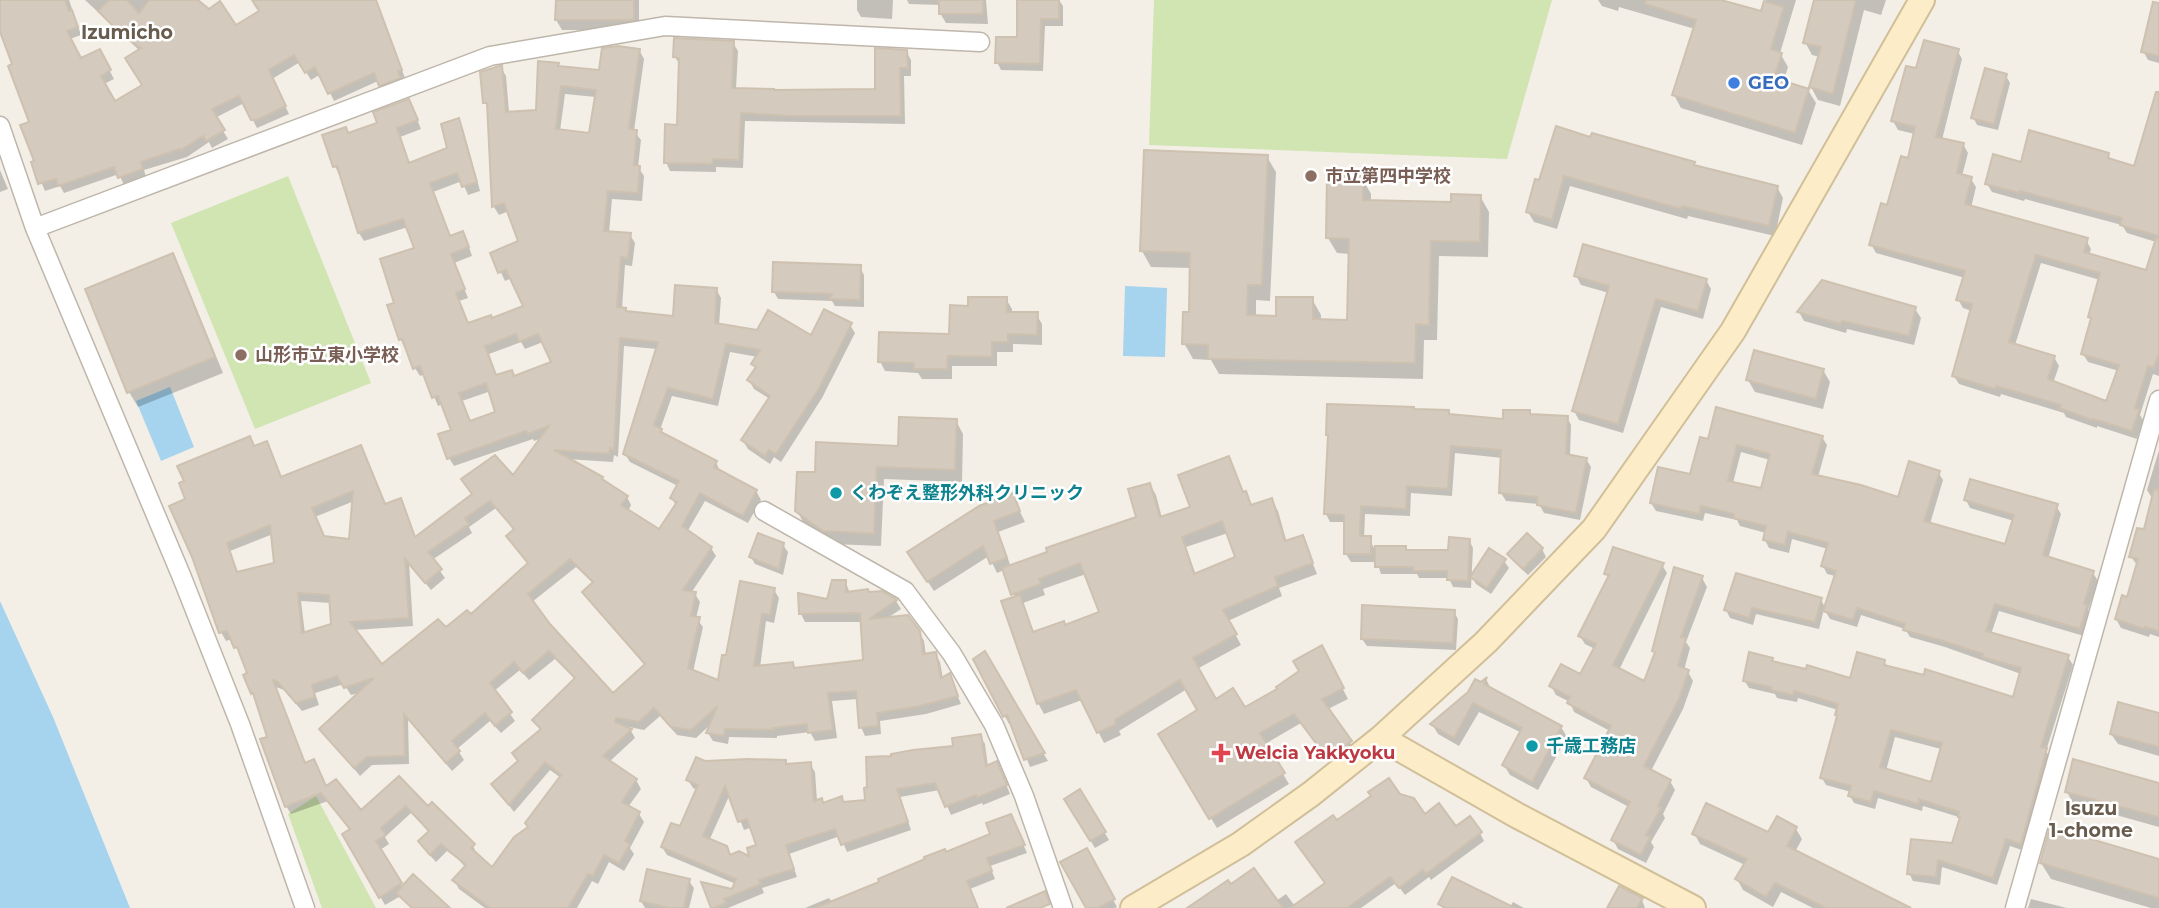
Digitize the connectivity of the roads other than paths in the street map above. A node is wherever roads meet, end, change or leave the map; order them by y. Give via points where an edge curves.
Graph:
1 (1922, 0) edge
2 (980, 42) dead end
3 (0, 126) edge
4 (35, 228) junction
5 (2159, 400) edge
6 (764, 511) dead end
7 (1381, 738) junction
8 (306, 908) edge
9 (1063, 908) edge
10 (1133, 908) edge
11 (1693, 908) edge
12 (2015, 908) edge

1 - 7 street via 1733,331 1594,529 1486,642
2 - 4 street via 665,26 490,56
3 - 4 street
4 - 8 street via 181,575
5 - 12 street
6 - 9 street via 905,591 952,654 993,725 1024,796
7 - 10 street via 1241,844
7 - 11 street

